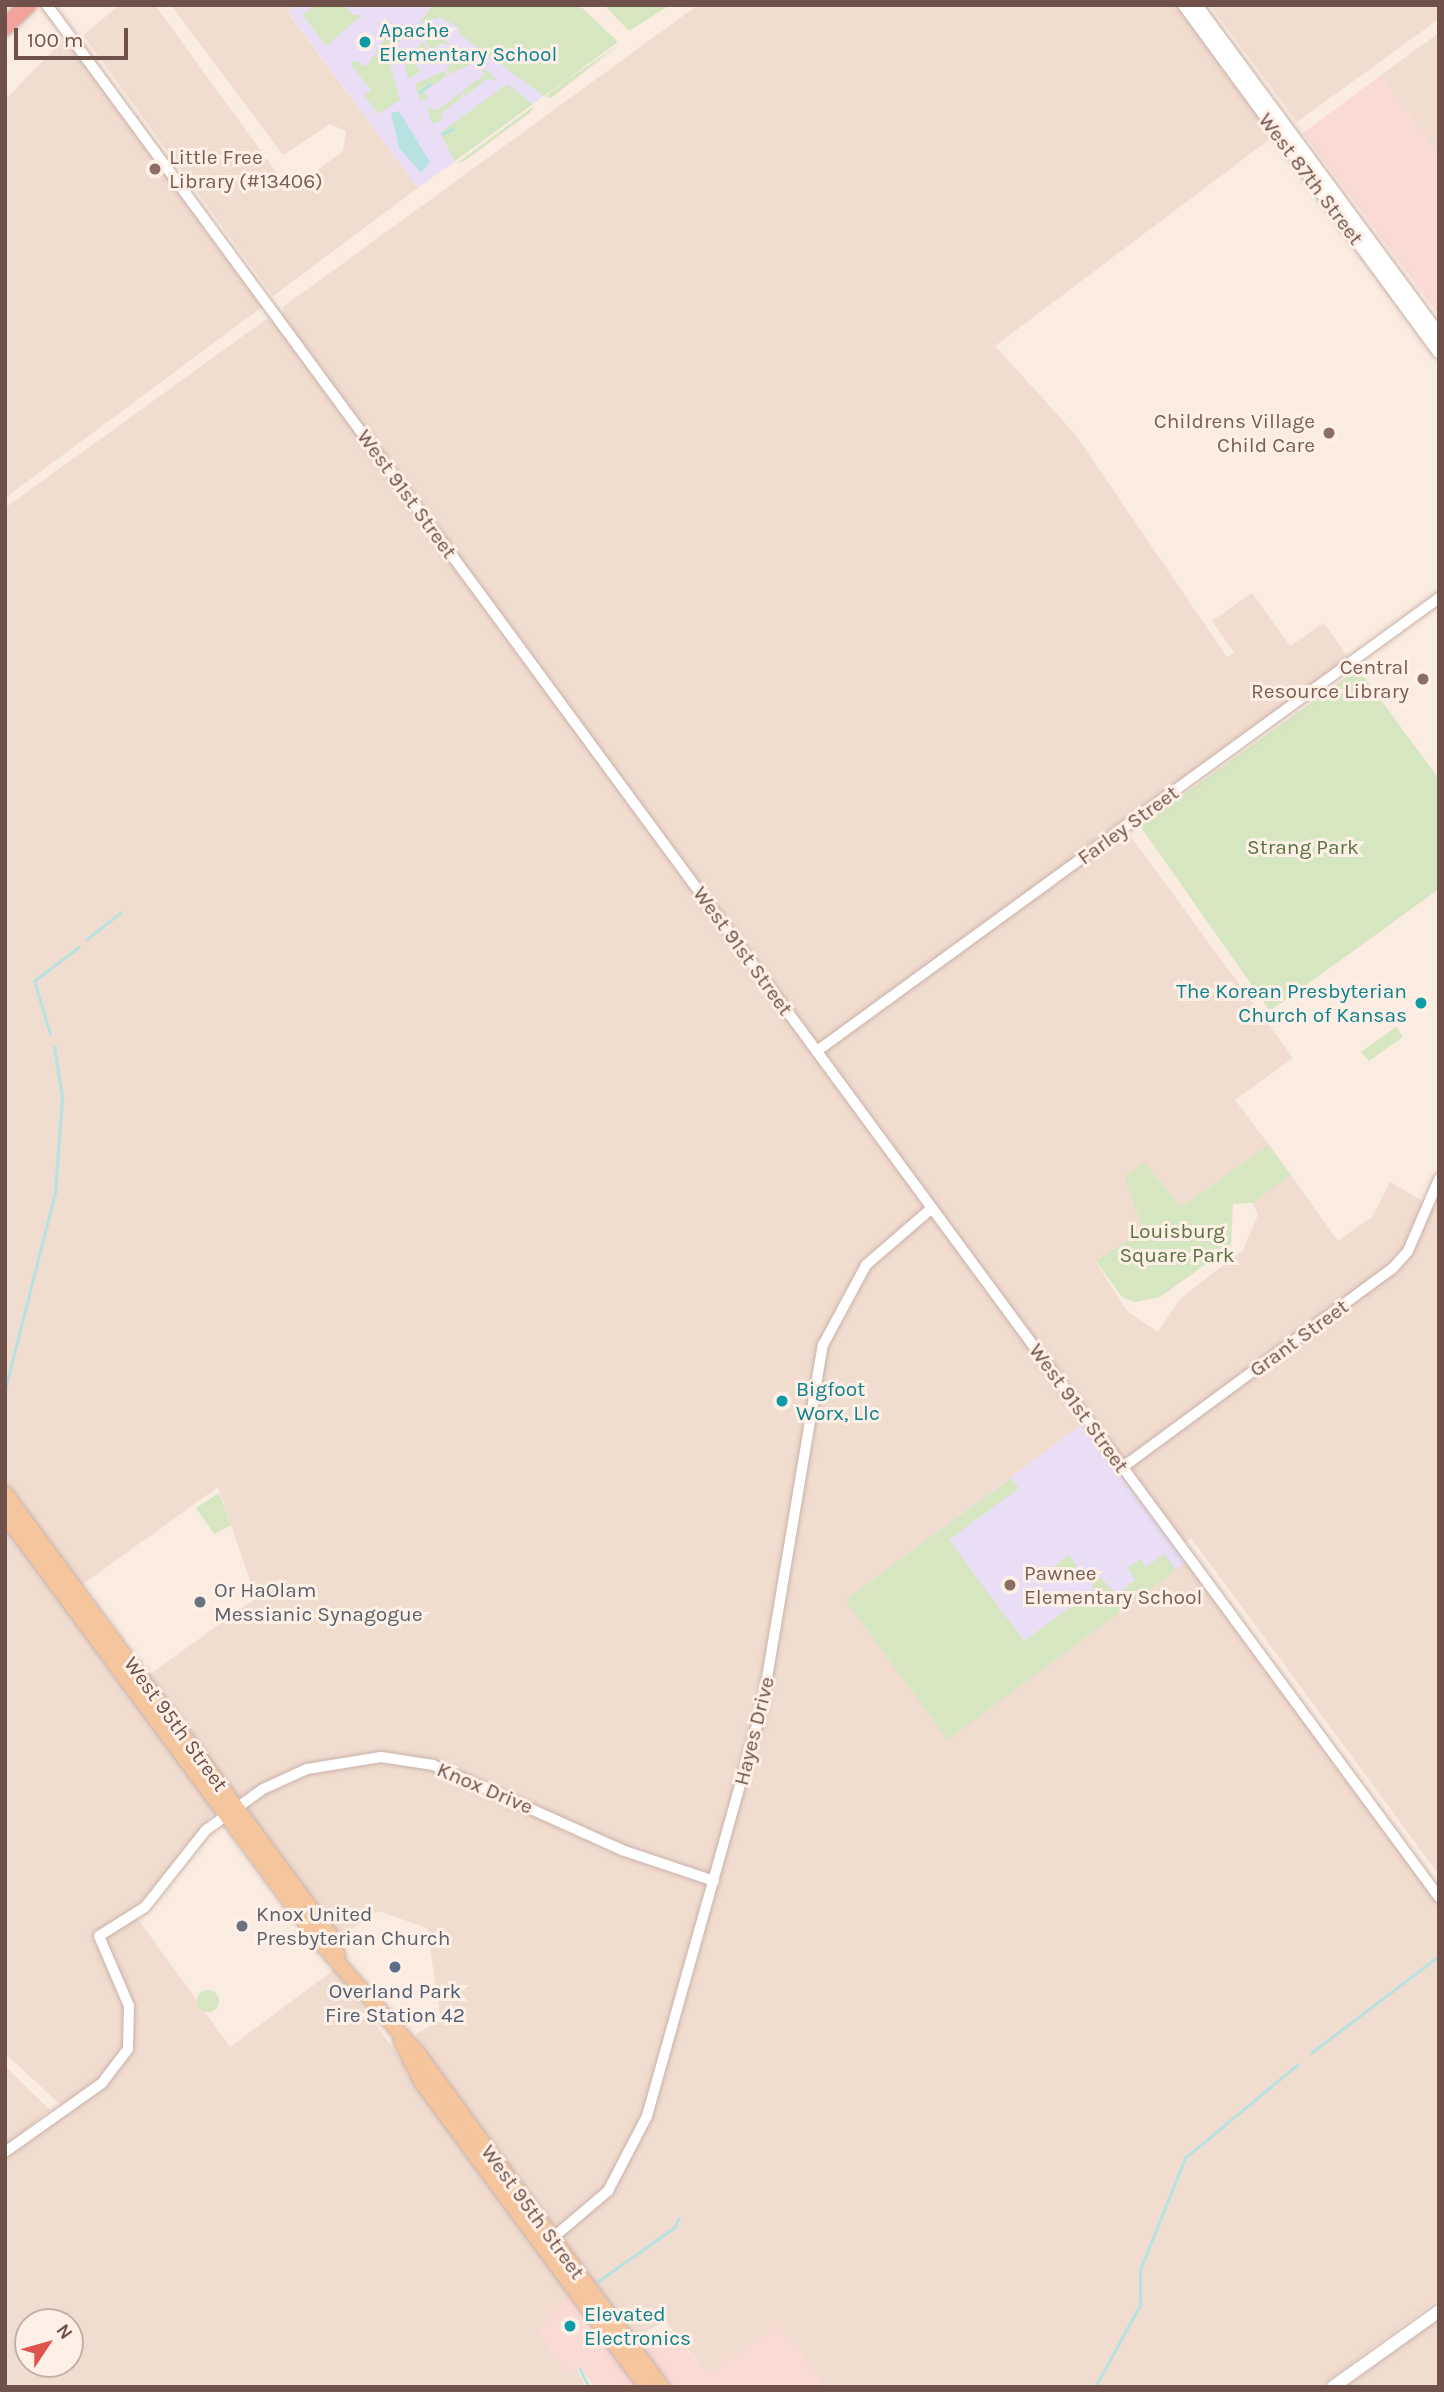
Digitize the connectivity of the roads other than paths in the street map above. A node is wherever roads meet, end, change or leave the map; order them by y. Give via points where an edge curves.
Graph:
1 (28, 5) edge
2 (1184, 5) edge
3 (1196, 5) edge
4 (50, 9) edge
5 (5, 27) edge
6 (1439, 334) edge
7 (1439, 352) edge
8 (1439, 598) edge
9 (817, 1051) junction
10 (1439, 1178) edge
11 (932, 1208) junction
12 (1122, 1467) junction
13 (5, 1493) edge
14 (5, 1515) edge
15 (231, 1811) junction
16 (714, 1881) junction
17 (1439, 1897) edge
18 (5, 2152) edge
19 (547, 2242) junction
20 (1439, 2311) edge
21 (646, 2387) edge
22 (663, 2387) edge
23 (1333, 2387) edge

1 - 5 highway
2 - 7 main road, West 87th Street
3 - 6 main road, West 87th Street
4 - 9 street, West 91st Street
8 - 9 street, Farley Street
9 - 11 street, West 91st Street
10 - 12 street, Grant Street via 1408,1251 1392,1269
11 - 12 street, West 91st Street
11 - 16 street, Hayes Drive via 866,1265 823,1345 762,1708
12 - 17 street, West 91st Street
13 - 15 main road, West 95th Street
14 - 15 main road, West 95th Street
15 - 16 street, Knox Drive via 318,1765 407,1759 459,1773 622,1850
15 - 18 street, Knox Drive via 186,1848 145,1907 99,1936 129,2006 128,2049 102,2083
15 - 19 main road, West 95th Street via 319,1941 340,1959 401,2040 414,2071
16 - 19 street, Hayes Drive via 634,2153 595,2205
19 - 21 main road, West 95th Street
19 - 22 main road, West 95th Street
20 - 23 main road

